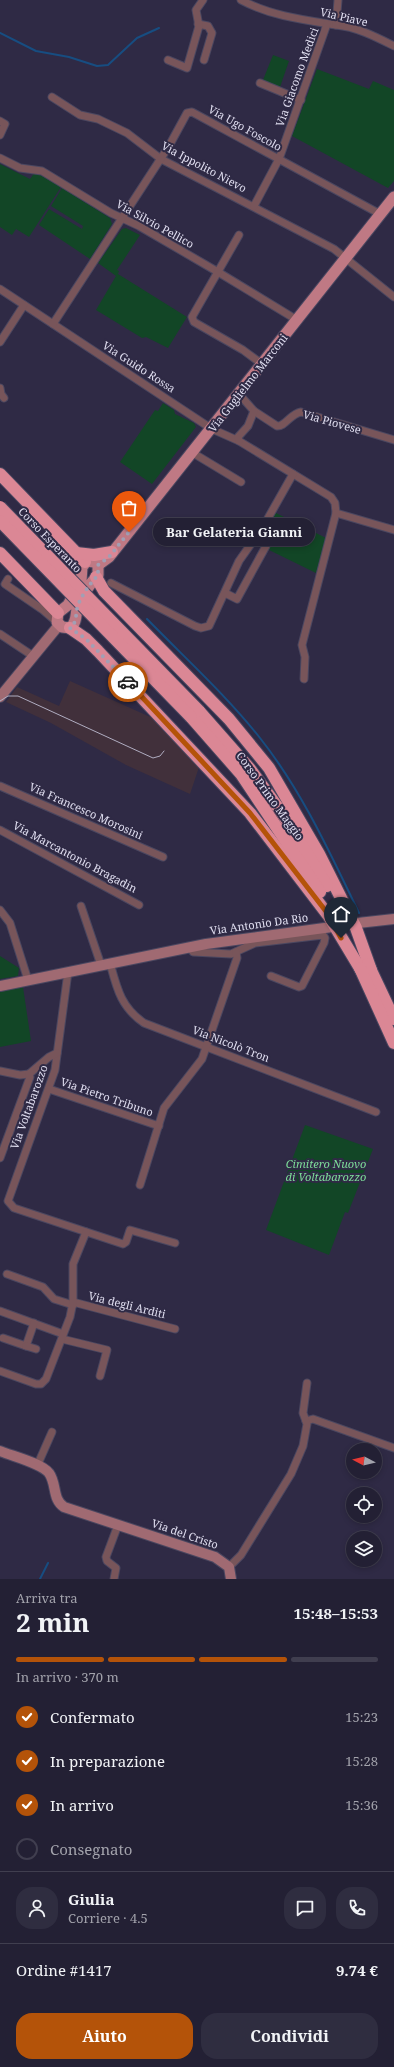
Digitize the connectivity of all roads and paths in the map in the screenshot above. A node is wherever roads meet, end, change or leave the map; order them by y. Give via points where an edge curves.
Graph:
1 (203, 0) edge
2 (241, 0) edge
3 (338, 0) edge
4 (198, 24) junction
5 (327, 24) junction
6 (336, 24) junction
7 (394, 46) edge
8 (168, 60) dead end
9 (204, 60) dead end
10 (260, 83) dead end
11 (52, 97) dead end
12 (301, 100) junction
13 (0, 121) edge
14 (0, 135) edge
15 (0, 158) edge
16 (162, 158) junction
17 (279, 159) junction
18 (394, 197) edge
19 (254, 206) junction
20 (380, 214) junction
21 (122, 218) junction
22 (239, 235) dead end
23 (346, 258) junction
24 (218, 272) junction
25 (0, 289) edge
26 (394, 296) edge
27 (24, 305) junction
28 (297, 320) junction
29 (53, 324) junction
30 (0, 342) edge
31 (262, 364) junction
32 (0, 388) edge
33 (239, 394) junction
34 (4, 398) dead end
35 (254, 411) junction
36 (212, 429) junction
37 (394, 440) edge
38 (239, 441) junction
39 (193, 453) junction
40 (0, 474) edge
41 (293, 474) junction
42 (241, 482) dead end
43 (0, 508) edge
44 (336, 513) junction
45 (0, 521) edge
46 (394, 530) edge
47 (257, 536) junction
48 (112, 552) junction
49 (0, 553) edge
50 (76, 553) junction
51 (85, 562) junction
52 (97, 571) junction
53 (8, 579) dead end
54 (111, 583) dead end
55 (225, 593) junction
56 (78, 594) junction
57 (61, 622) junction
58 (0, 634) edge
59 (33, 656) junction
60 (304, 679) dead end
61 (0, 697) edge
62 (0, 786) edge
63 (0, 830) edge
64 (163, 857) dead end
65 (139, 905) dead end
66 (80, 906) dead end
67 (0, 910) edge
68 (394, 918) edge
69 (358, 923) tunnel mouth
70 (332, 927) tunnel mouth
71 (190, 947) junction
72 (236, 952) junction
73 (105, 964) junction
74 (68, 972) junction
75 (368, 972) junction
76 (271, 976) dead end
77 (28, 980) junction
78 (4, 985) edge
79 (394, 1019) edge
80 (394, 1044) edge
81 (207, 1047) junction
82 (57, 1053) junction
83 (0, 1071) edge
84 (29, 1074) junction
85 (49, 1089) junction
86 (376, 1112) dead end
87 (159, 1126) junction
88 (0, 1158) edge
89 (140, 1185) dead end
90 (86, 1232) junction
91 (175, 1243) dead end
92 (8, 1274) dead end
93 (73, 1304) junction
94 (0, 1311) edge
95 (34, 1323) junction
96 (175, 1329) dead end
97 (63, 1336) junction
98 (3, 1338) dead end
99 (26, 1346) junction
100 (36, 1349) dead end
101 (0, 1371) edge
102 (100, 1376) dead end
103 (307, 1383) dead end
104 (306, 1421) junction
105 (52, 1432) dead end
106 (394, 1448) edge
107 (0, 1452) edge
108 (37, 1466) junction
109 (118, 1525) junction
110 (229, 1567) junction
111 (114, 1579) edge
112 (231, 1579) edge

1 - 4 street via 196,10
2 - 5 street, Via Piave via 266,12
3 - 6 street
4 - 8 street via 187,68
4 - 9 street via 208,26 212,33
5 - 6 street, Via Piave
5 - 12 street, Via Giacomo Medici
6 - 7 street, Via Piave
10 - 12 street
11 - 16 street, Via Ippolito Nievo via 80,115 98,118 127,133
12 - 17 street, Via Giacomo Medici
13 - 14 street via 5,124
15 - 21 street, Via Silvio Pellico via 20,168 42,171
16 - 17 street, Via Ugo Foscolo via 187,113 192,112
16 - 19 street, Via Ippolito Nievo
16 - 21 street, Via Ugo Foscolo
17 - 19 street, Via Giacomo Medici
17 - 20 street, Via Ugo Foscolo
18 - 20 main road, Via Guglielmo Marconi
19 - 23 street, Via Ippolito Nievo
20 - 23 main road, Via Guglielmo Marconi
21 - 24 street, Via Silvio Pellico
21 - 29 street
22 - 24 street
23 - 26 street, Via Ippolito Nievo via 388,294
23 - 28 main road, Via Guglielmo Marconi
24 - 28 street, Via Silvio Pellico
24 - 31 street via 192,320
25 - 27 street, Via Guido Rossa
27 - 29 street, Via Guido Rossa
27 - 30 street
28 - 31 main road, Via Guglielmo Marconi
29 - 36 street, Via Guido Rossa
31 - 33 main road, Via Guglielmo Marconi
32 - 34 street
33 - 35 street, Via Piovese
33 - 36 main road, Via Guglielmo Marconi
35 - 37 street, Via Piovese via 277,426 283,424 292,414 301,412
35 - 38 street via 248,426 238,437
36 - 38 street
36 - 39 main road, Via Guglielmo Marconi
38 - 41 street
39 - 42 street
39 - 48 main road, Via Guglielmo Marconi
40 - 50 highway
41 - 44 street via 331,497 335,503
41 - 47 street
43 - 56 highway, Corso Esperanto, bridge
44 - 46 street
44 - 60 street via 302,645 305,657
45 - 56 highway, Corso Esperanto, bridge
47 - 55 street via 239,561
47 - 55 street via 266,546 237,599
48 - 50 highway via 94,555
48 - 52 main road, Via Guglielmo Marconi
49 - 57 highway
50 - 51 highway
51 - 52 main road via 94,562
51 - 57 main road via 81,570 81,581
52 - 57 main road via 78,604 74,624
52 - 75 highway via 104,591 229,719 269,768 319,854 356,928
53 - 57 street via 5,584
54 - 55 street via 201,628 209,626
56 - 75 highway, Corso Primo Maggio, bridge via 191,717 246,772
57 - 59 street
57 - 75 highway via 81,635 98,651 235,795 328,914
58 - 59 street
59 - 61 street
62 - 64 street, Via Francesco Morosini
63 - 65 street, Via Marcantonio Bragadin
66 - 73 street
67 - 77 street via 10,923
68 - 69 street
70 - 71 street, Via Antonio Da Rio
71 - 72 street, Via Antonio Da Rio via 193,952 217,955
71 - 73 street, Via Antonio Da Rio
72 - 76 street, Via Antonio Da Rio via 255,943 323,935 324,943 302,986
72 - 81 street, Via Pietro Tribuno via 237,958
73 - 74 street, Via Antonio Da Rio
73 - 81 street, Via Nicolò Tron via 131,1014 144,1023
74 - 77 street, Via Antonio Da Rio
74 - 82 street, Via Voltabarozzo
75 - 79 highway, Corso Primo Maggio
75 - 80 highway, Corso Primo Maggio
77 - 78 street, Via Antonio Da Rio
81 - 86 street, Via Nicolò Tron
81 - 87 street, Via Pietro Tribuno via 199,1064 166,1105
82 - 84 street via 48,1057
82 - 85 street, Via Voltabarozzo
83 - 84 street via 20,1076
84 - 88 street
85 - 87 street, Via Pietro Tribuno
85 - 90 street, Via Voltabarozzo via 8,1201 14,1208
87 - 89 street, Via Pietro Tribuno
90 - 91 street, Via Voltabarozzo via 123,1244 130,1230
90 - 93 street, Via degli Arditi via 72,1264
92 - 93 street, Via degli Arditi via 43,1287 54,1299
93 - 96 street, Via degli Arditi
93 - 97 street, Via degli Arditi
94 - 95 street
95 - 97 street
95 - 99 street
97 - 101 street, Via degli Arditi via 46,1379 41,1384
97 - 102 street via 107,1350
98 - 99 street
99 - 100 street
103 - 104 street via 303,1412
104 - 106 street via 314,1419
104 - 110 street via 303,1446 291,1474 241,1555
105 - 108 street
107 - 108 street, Via del Cristo
108 - 109 street, Via del Cristo via 49,1473 60,1504 73,1511
109 - 110 street, Via del Cristo via 216,1557
109 - 111 street via 106,1557 116,1568
110 - 112 street

